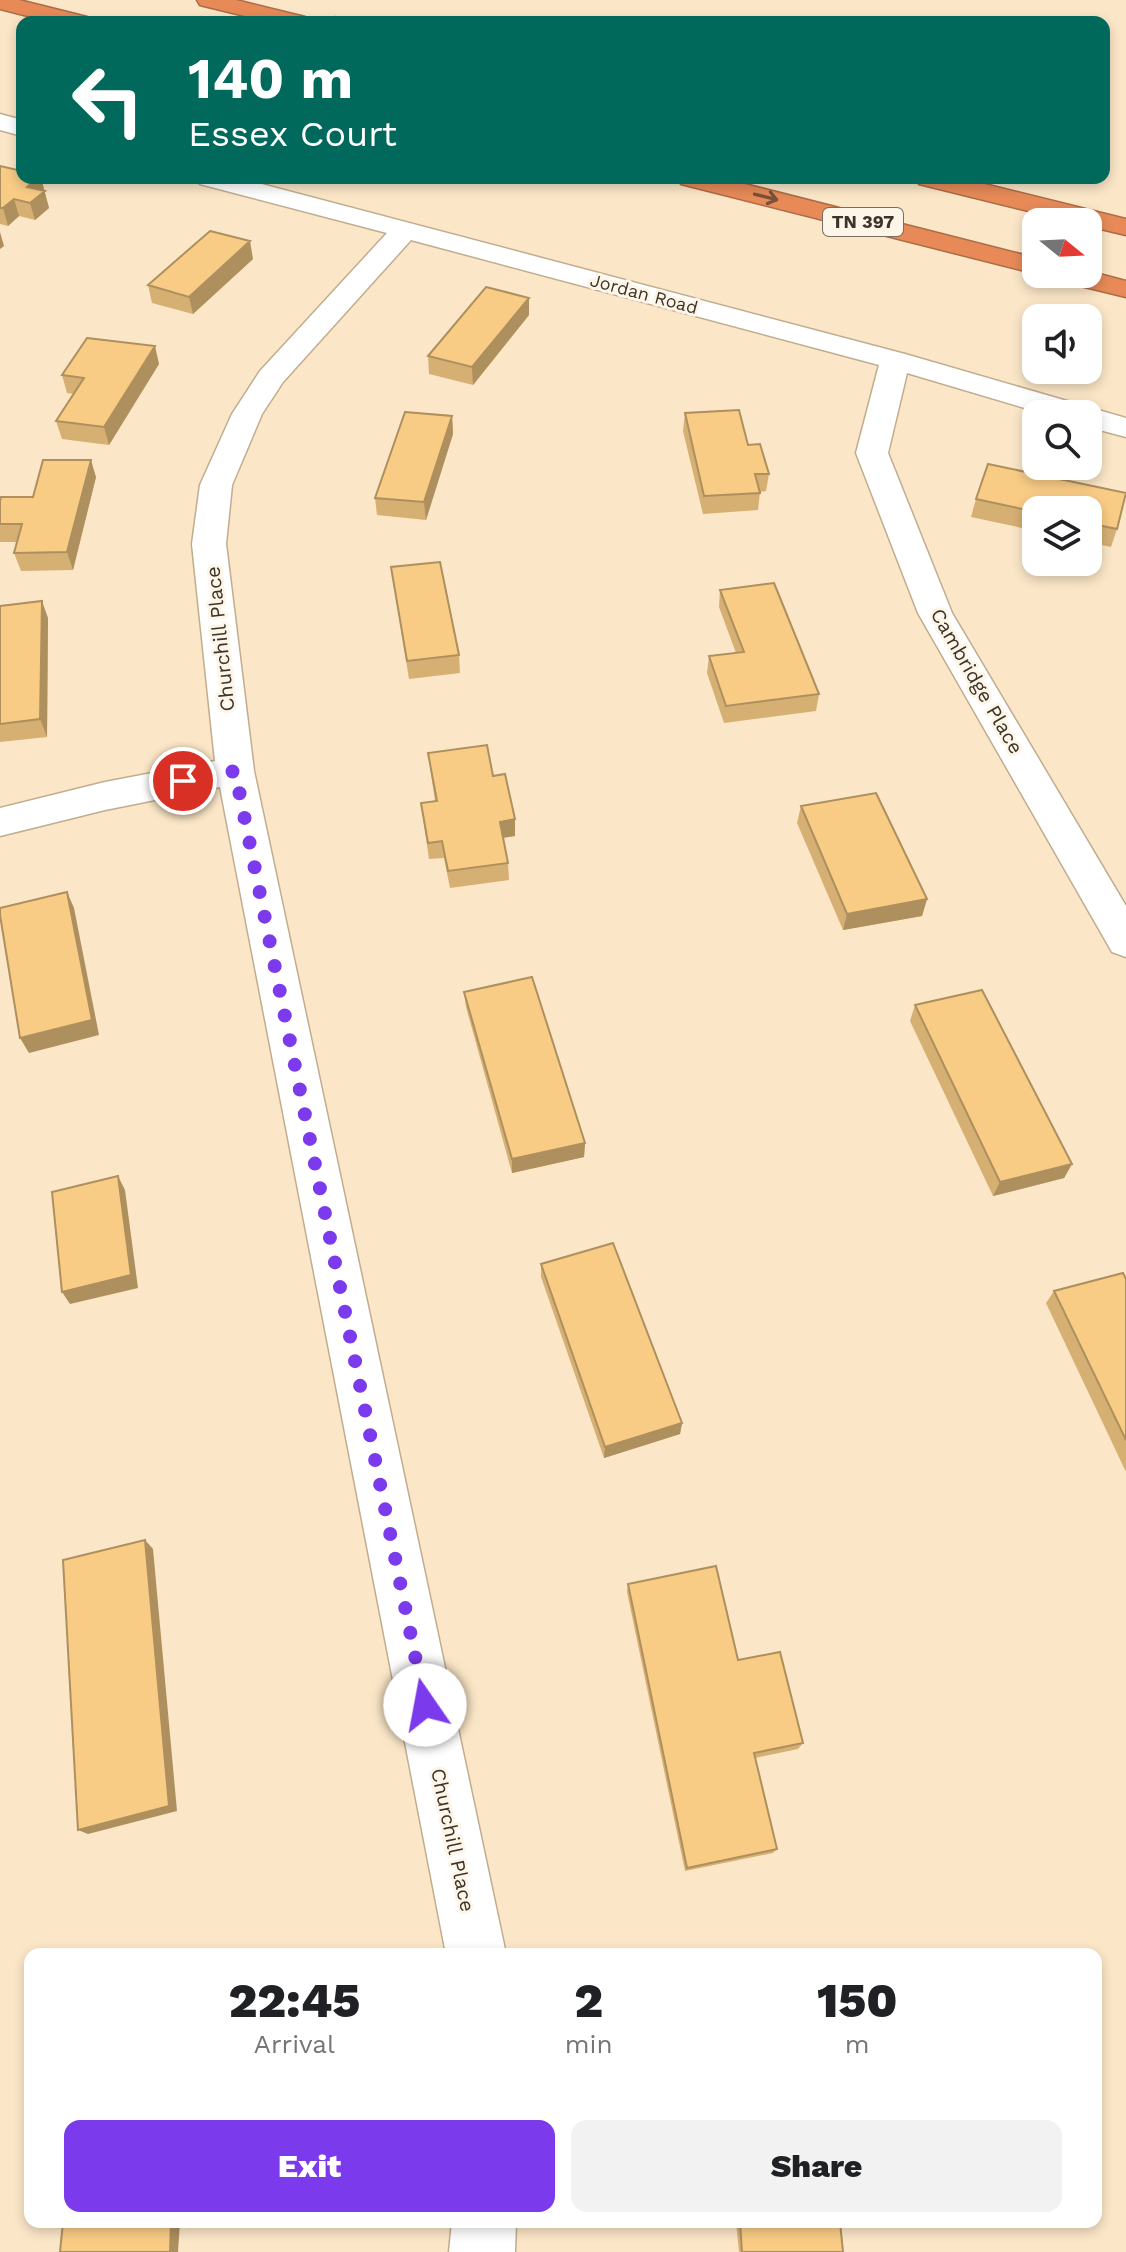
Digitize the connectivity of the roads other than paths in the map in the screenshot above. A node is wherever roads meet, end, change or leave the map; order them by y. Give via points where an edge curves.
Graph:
1 (208, 0) edge
2 (0, 2) edge
3 (55, 16) edge
4 (273, 16) edge
5 (232, 184) edge
6 (714, 184) edge
7 (952, 184) edge
8 (1126, 227) edge
9 (405, 230) junction
10 (1022, 262) edge
11 (1102, 283) edge
12 (1126, 289) edge
13 (895, 360) junction
14 (1031, 400) edge
15 (1102, 421) edge
16 (1126, 428) edge
17 (235, 771) junction
18 (0, 822) edge
19 (1126, 941) edge
20 (475, 1948) edge
21 (484, 2228) edge
22 (482, 2252) edge

1 - 4 highway
2 - 3 highway
5 - 9 street, Jordan Road
6 -> 10 highway, TN 397
7 - 8 highway
9 - 13 street, Jordan Road
9 - 17 street, Churchill Place via 271,377 247,414 216,485 209,544
11 - 12 highway
13 - 14 street, Jordan Road
13 - 19 street, Cambridge Place via 872,453 935,613
15 - 16 street
17 - 18 street
17 - 20 street, Churchill Place
21 - 22 street

